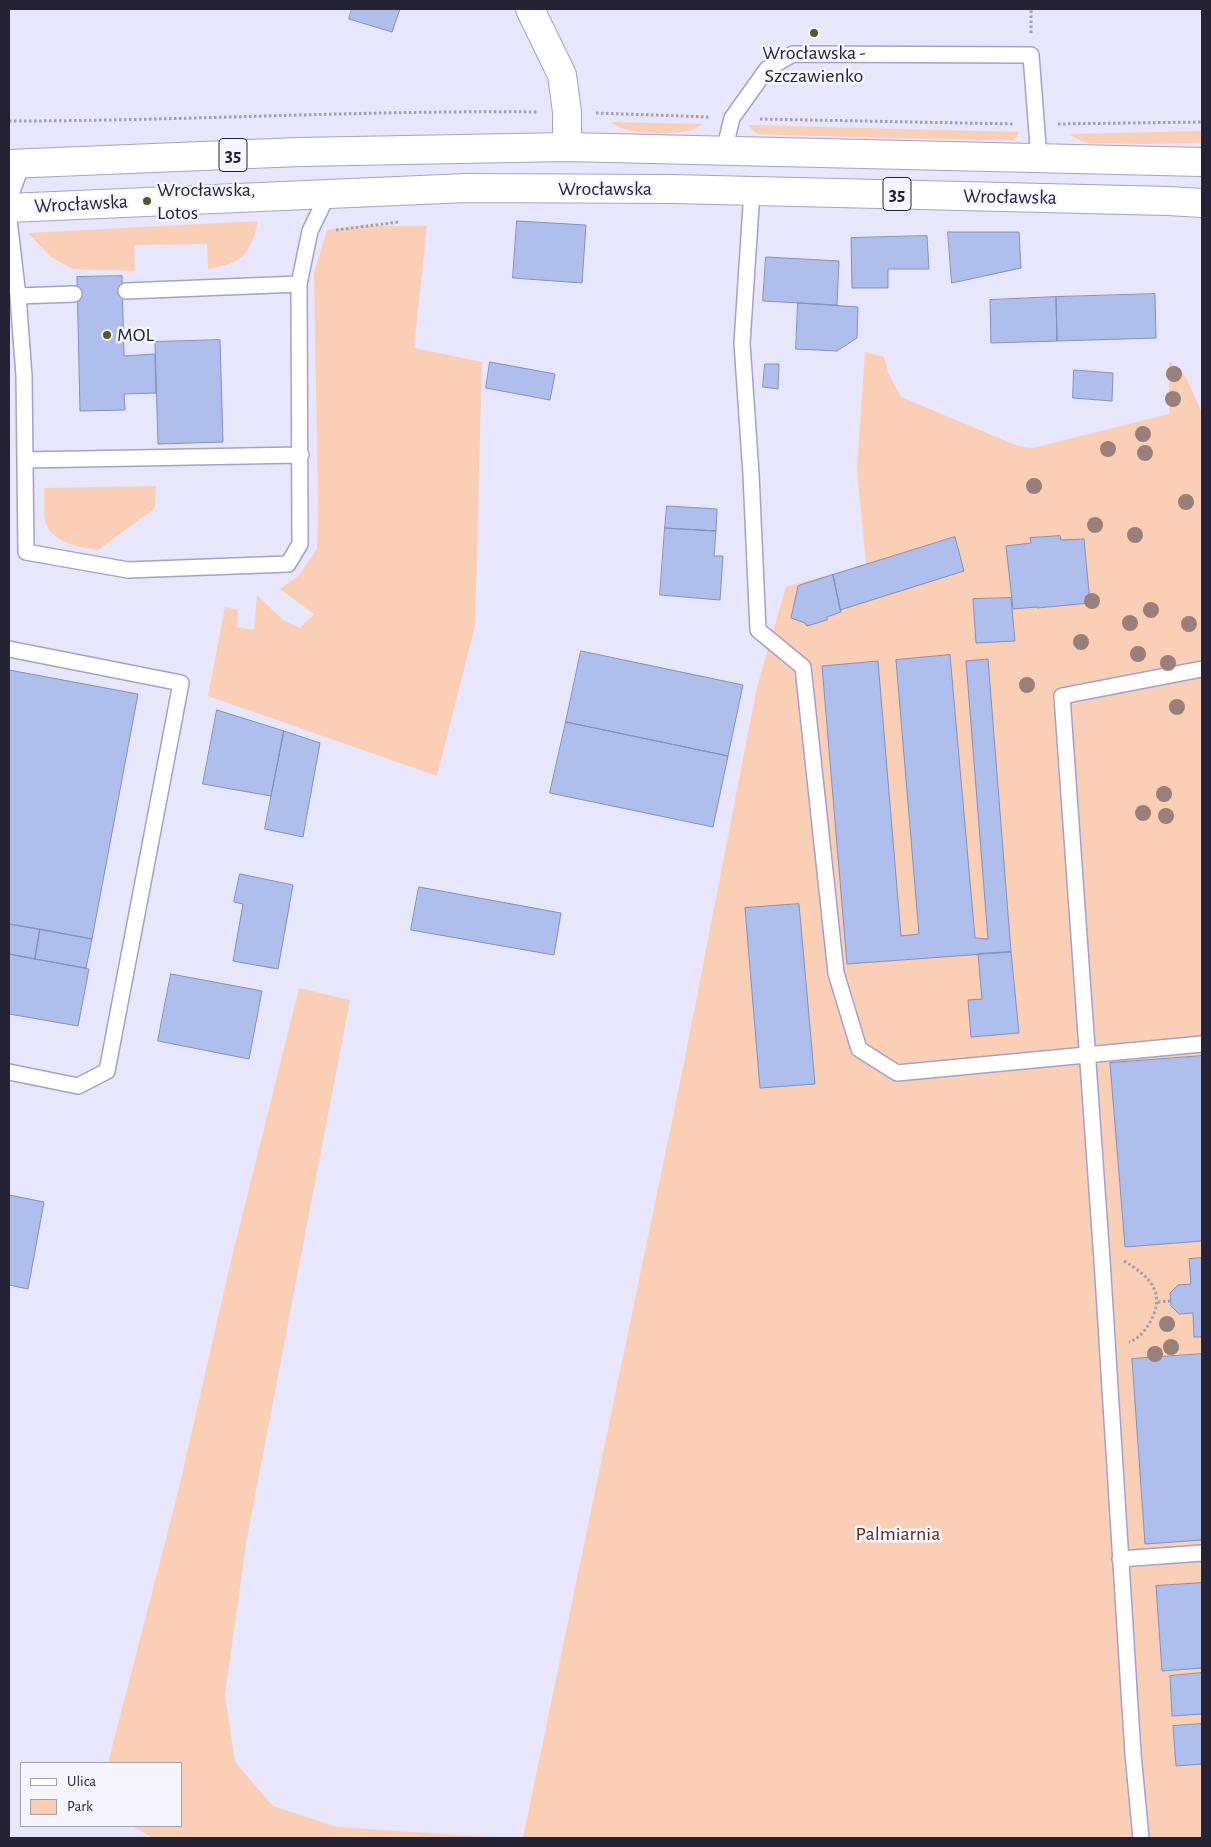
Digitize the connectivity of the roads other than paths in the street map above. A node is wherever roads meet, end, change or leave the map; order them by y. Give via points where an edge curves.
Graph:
1 (530, 9) edge
2 (567, 147) junction
3 (724, 151) junction
4 (1039, 159) junction
5 (1202, 162) edge
6 (16, 164) edge
7 (752, 191) junction
8 (328, 194) junction
9 (9, 200) edge
10 (1202, 203) edge
11 (9, 208) edge
12 (9, 220) edge
13 (299, 284) junction
14 (126, 291) dead end
15 (74, 294) dead end
16 (18, 296) junction
17 (301, 455) junction
18 (25, 460) junction
19 (9, 649) edge
20 (1202, 669) edge
21 (1202, 1044) edge
22 (1087, 1056) junction
23 (9, 1072) edge
24 (1202, 1553) edge
25 (1120, 1558) junction
26 (1141, 1838) edge

1 - 2 main road via 562,75
2 - 3 main road, Wrocławska / 35
2 - 6 main road, Wrocławska / 35 via 299,152
3 - 4 main road, Wrocławska / 35
3 - 4 lane via 732,118 767,69 793,54 1031,55
4 - 5 main road, Wrocławska / 35
6 - 9 lane
7 - 8 main road, Wrocławska / 35 via 466,188
7 - 10 main road, Wrocławska / 35
7 - 22 lane via 742,343 758,630 803,667 836,974 859,1049 897,1073
8 - 11 main road, Wrocławska / 35
8 - 13 lane via 310,231
12 - 16 lane
13 - 14 lane
13 - 17 lane
15 - 16 lane
16 - 18 lane via 24,376
17 - 18 lane
17 - 18 lane via 300,544 288,564 128,570 26,552
19 - 23 lane via 181,683 107,1071 78,1086
20 - 22 lane via 1062,696
21 - 22 lane
22 - 25 lane
24 - 25 lane
25 - 26 lane

